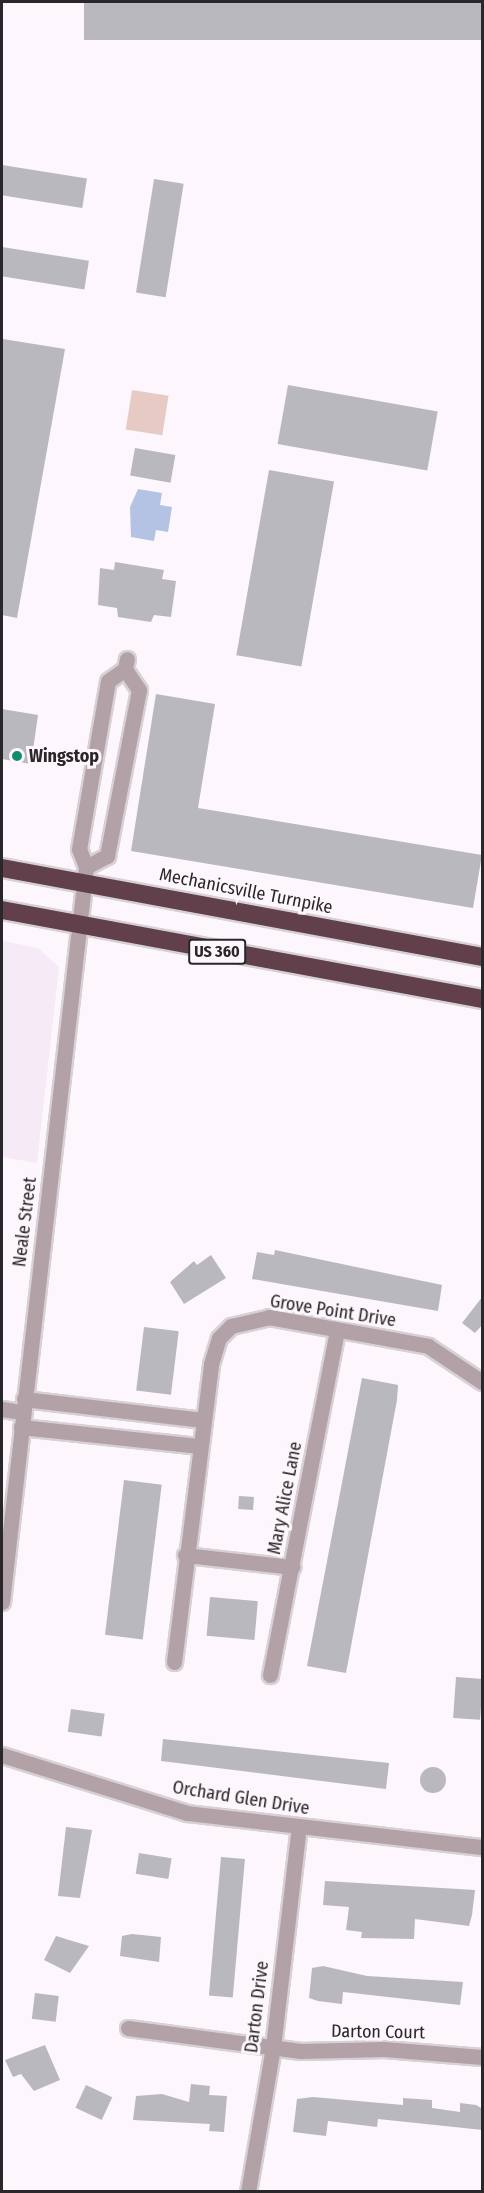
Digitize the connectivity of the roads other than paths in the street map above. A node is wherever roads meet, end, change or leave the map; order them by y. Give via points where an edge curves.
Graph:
1 (2, 868) edge
2 (85, 875) junction
3 (2, 910) edge
4 (79, 924) junction
5 (483, 957) edge
6 (483, 999) edge
7 (337, 1330) junction
8 (483, 1382) edge
9 (2, 1408) edge
10 (22, 1413) junction
11 (203, 1420) junction
12 (200, 1446) junction
13 (185, 1555) junction
14 (291, 1567) junction
15 (2, 1602) edge
16 (174, 1662) dead end
17 (270, 1675) dead end
18 (2, 1755) edge
19 (299, 1827) junction
20 (483, 1847) edge
21 (128, 2028) dead end
22 (273, 2047) junction
23 (483, 2057) edge
24 (248, 2192) edge

1 - 2 highway, Mechanicsville Turnpike / US 360
2 - 2 street, Neale Street via 107,856 139,690 126,664 108,681 79,849
2 - 4 street, Neale Street
2 - 5 highway, Mechanicsville Turnpike / US 360
3 - 4 highway, US 360
4 - 6 highway, US 360
4 - 10 street, Neale Street
7 - 8 street, Grove Point Drive via 428,1346
7 - 11 street, Grove Point Drive via 269,1317 231,1326 219,1338 211,1364
7 - 14 street, Mary Alice Lane
9 - 10 street
10 - 11 street
10 - 12 street
10 - 15 street, Neale Street
11 - 12 street, Grove Point Drive
12 - 13 street, Grove Point Drive
13 - 14 street
13 - 16 street, Grove Point Drive
14 - 17 street, Mary Alice Lane
18 - 19 street, Orchard Glen Drive via 187,1813
19 - 20 street, Orchard Glen Drive
19 - 22 street, Darton Drive
21 - 22 street, Darton Court
22 - 23 street, Darton Court
22 - 24 street, Darton Drive

